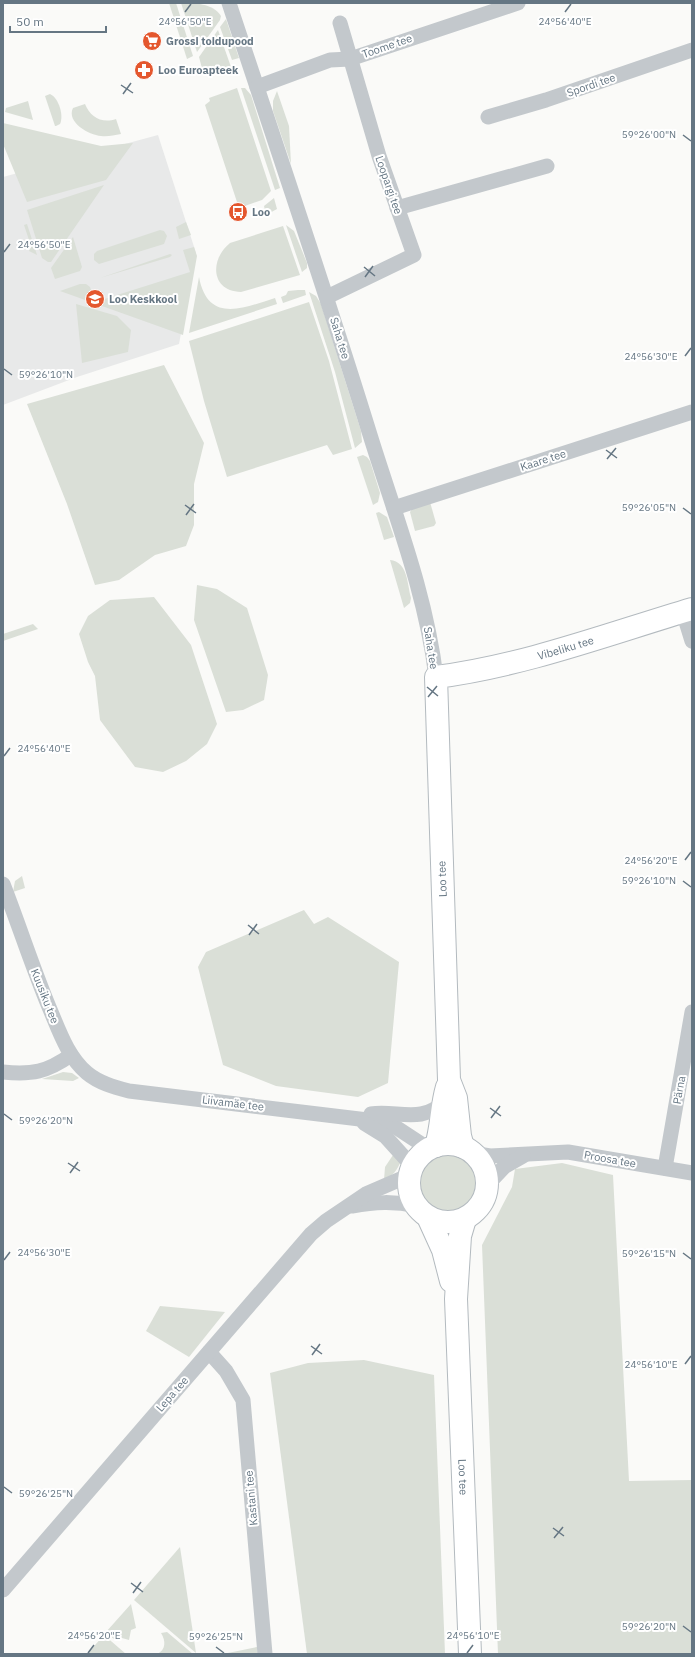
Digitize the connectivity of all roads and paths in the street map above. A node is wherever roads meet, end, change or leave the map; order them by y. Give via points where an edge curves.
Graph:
1 (229, 3) edge
2 (518, 3) edge
3 (340, 23) dead end
4 (692, 50) edge
5 (350, 59) junction
6 (257, 87) junction
7 (488, 117) dead end
8 (547, 166) dead end
9 (397, 208) junction
10 (328, 297) junction
11 (692, 412) edge
12 (394, 508) junction
13 (687, 610) edge
14 (692, 641) edge
15 (436, 677) junction
16 (3, 884) edge
17 (692, 1012) edge
18 (71, 1055) junction
19 (3, 1072) edge
20 (449, 1080) junction
21 (114, 1087) joint
22 (443, 1102) junction
23 (352, 1117) junction
24 (432, 1148) junction
25 (468, 1150) junction
26 (527, 1153) junction
27 (665, 1168) junction
28 (412, 1170) junction
29 (692, 1173) edge
30 (487, 1185) junction
31 (349, 1206) junction
32 (423, 1211) junction
33 (465, 1219) junction
34 (456, 1300) junction
35 (209, 1352) junction
36 (3, 1590) edge
37 (265, 1654) edge
38 (470, 1654) edge

1 - 6 street, Saha tee
2 - 5 street, Toome tee
3 - 5 street, Loopargi tee
4 - 7 street, Spordi tee
5 - 6 street, Toome tee via 330,60
5 - 9 street, Loopargi tee
6 - 10 street, Saha tee
8 - 9 street
9 - 10 street, Loopargi tee via 414,255
10 - 12 street, Saha tee
11 - 12 street, Kaare tee
12 - 15 street, Saha tee via 423,604 431,637
13 - 14 street
13 - 15 street, Vibeliku tee via 539,656 471,672
15 - 20 street, Loo tee
16 - 18 street, Kuusiku tee via 39,982
17 - 27 street, Pärna
18 - 19 street via 44,1070 20,1074
18 - 21 street, Kuusiku tee via 87,1073
20 - 22 street, Loo tee
20 - 25 street, Loo tee via 456,1098 460,1136
21 - 23 street, Liivamäe tee via 129,1091
22 - 23 street via 424,1114 375,1113
22 - 24 street, Loo tee via 439,1135
23 - 24 street, Liivamäe tee via 388,1124
23 - 28 street, Liivamäe tee via 385,1136
24 - 25 street via 445,1144
24 - 28 street via 420,1157
25 - 26 street, Proosa tee via 490,1156
25 - 30 street via 484,1167
26 - 27 street, Proosa tee via 568,1152
26 - 30 street, Proosa tee via 504,1167
27 - 29 street, Proosa tee
28 - 31 street, Lepa tee
28 - 32 street via 410,1191
30 - 33 street via 483,1201
31 - 32 street, Lepa tee via 385,1201 400,1202
31 - 35 street, Lepa tee via 311,1234
32 - 33 street via 446,1222
32 - 34 street, Loo tee via 444,1250
33 - 34 street, Loo tee via 460,1236
34 - 38 street, Loo tee
35 - 36 street, Lepa tee
35 - 37 street, Kastani tee via 226,1371 242,1400

